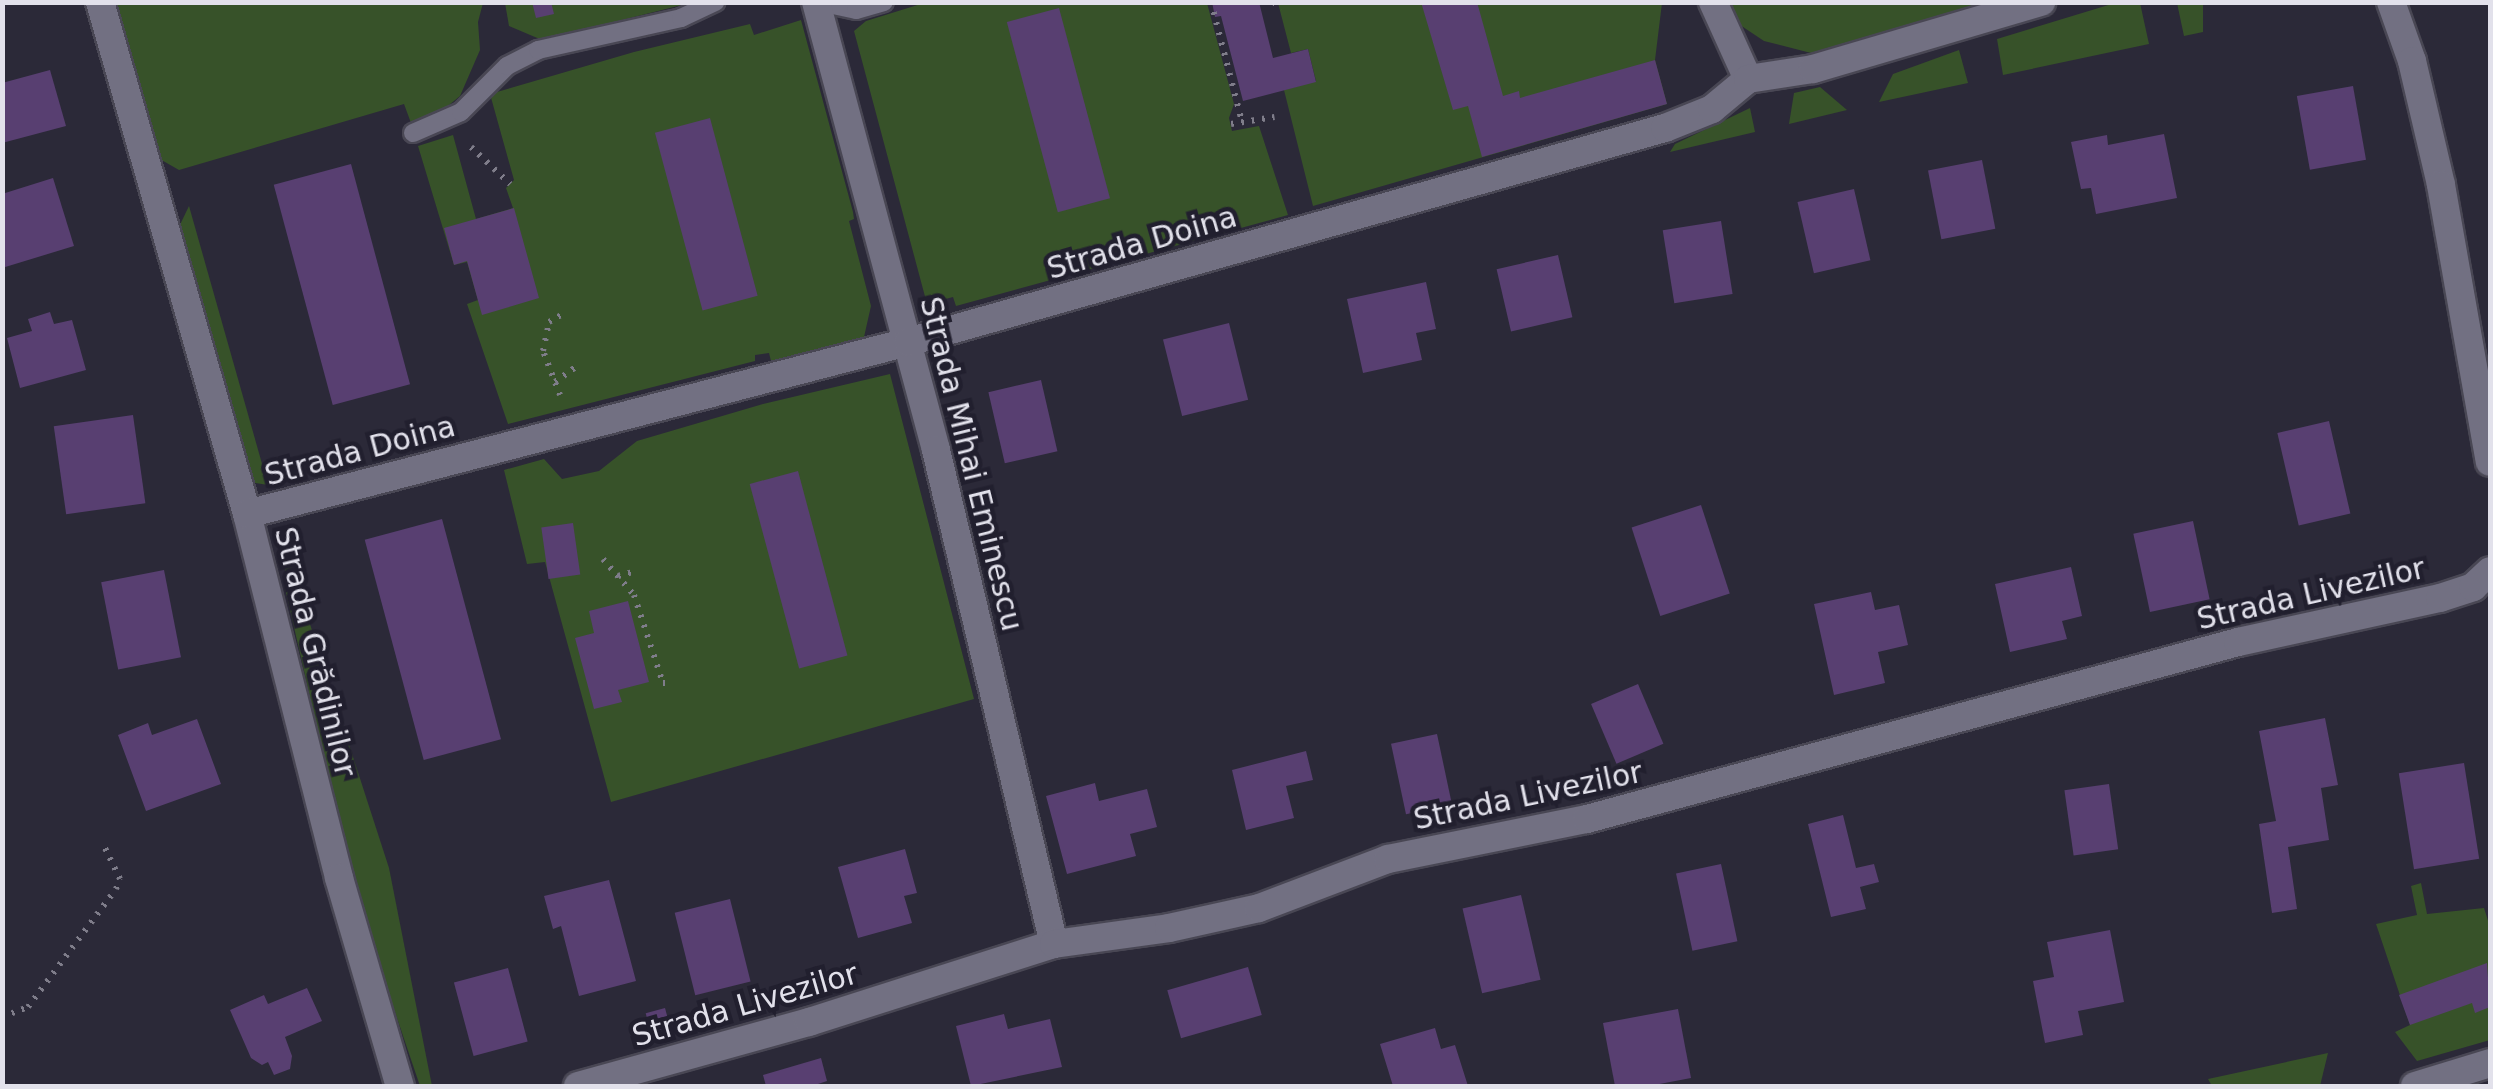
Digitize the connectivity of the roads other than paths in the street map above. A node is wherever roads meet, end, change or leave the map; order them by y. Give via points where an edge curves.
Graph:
1 (100, 2) edge
2 (716, 2) edge
3 (817, 2) edge
4 (884, 2) edge
5 (1713, 2) edge
6 (2040, 2) edge
7 (2391, 2) edge
8 (1748, 79) junction
9 (414, 132) dead end
10 (908, 342) junction
11 (2490, 462) edge
12 (246, 514) junction
13 (2490, 570) edge
14 (1054, 944) junction
15 (2490, 1063) edge
16 (400, 1086) edge
17 (578, 1086) edge
18 (2415, 1086) edge

1 - 12 street, Strada Grădinilor
2 - 9 lane via 681,18 538,50 507,66 462,112
3 - 4 lane via 856,10
3 - 10 street, Strada Mihai Eminescu
5 - 8 street
6 - 8 street, Strada Doina via 1813,69
7 - 11 street via 2416,78
8 - 10 street, Strada Doina via 1712,109 1665,128
10 - 12 street, Strada Doina
10 - 14 street, Strada Mihai Eminescu
12 - 16 street, Strada Grădinilor
13 - 14 street, Strada Livezilor via 2473,587 2440,598 2238,642 1587,820 1388,860 1259,908
14 - 17 street, Strada Livezilor
15 - 18 street

